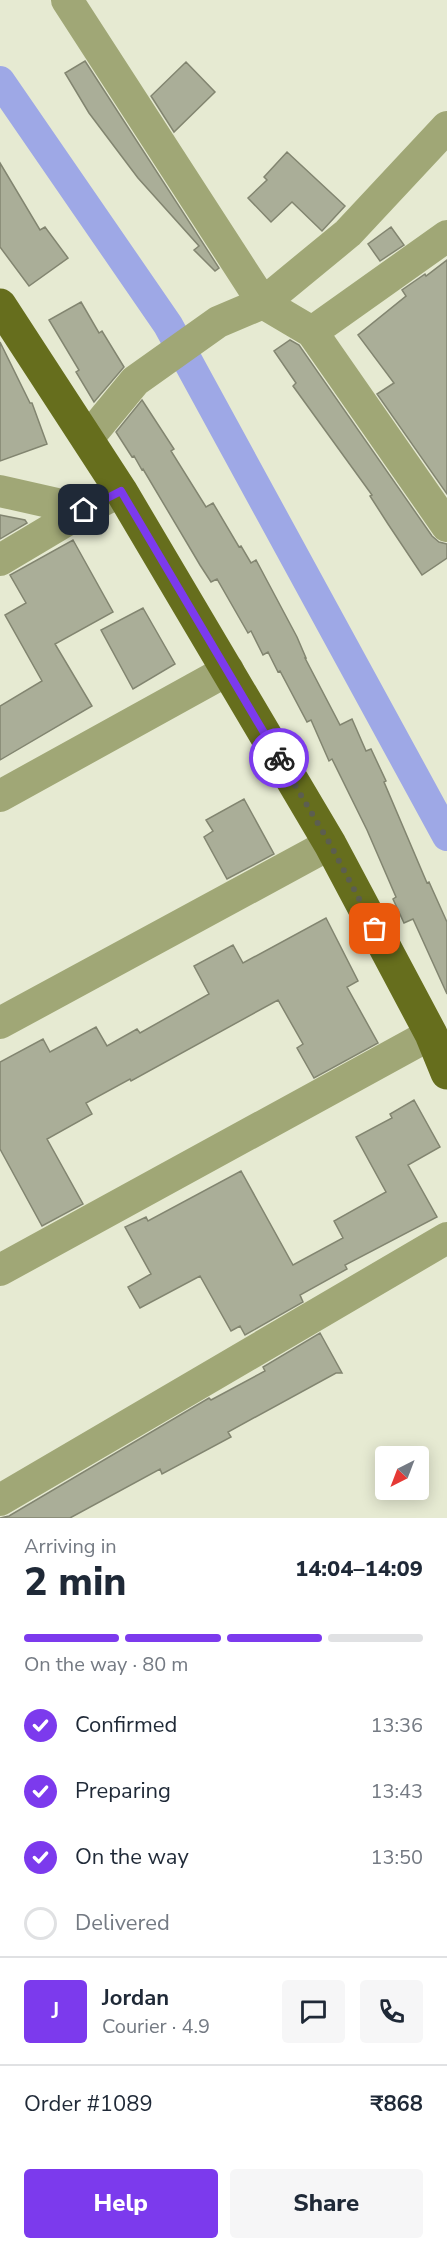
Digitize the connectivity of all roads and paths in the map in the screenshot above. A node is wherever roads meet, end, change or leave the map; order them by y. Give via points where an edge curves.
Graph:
1 (67, 0) edge
2 (447, 127) edge
3 (447, 236) edge
4 (263, 303) junction
5 (0, 305) edge
6 (312, 332) junction
7 (88, 438) junction
8 (0, 491) edge
9 (121, 491) junction
10 (84, 510) junction
11 (444, 513) edge
12 (0, 560) edge
13 (228, 670) junction
14 (0, 796) edge
15 (330, 844) junction
16 (0, 1023) edge
17 (431, 1034) junction
18 (447, 1074) edge
19 (447, 1238) edge
20 (0, 1270) edge
21 (0, 1500) edge

1 - 4 street
2 - 4 street via 348,233
3 - 6 street
4 - 6 street
4 - 7 street via 218,322 135,381
5 - 7 main road
6 - 11 street
7 - 9 main road
8 - 10 street
9 - 10 street
9 - 13 main road
10 - 12 street
13 - 14 street
13 - 15 main road
15 - 16 street
15 - 17 main road
17 - 18 main road
17 - 20 street
19 - 21 street

